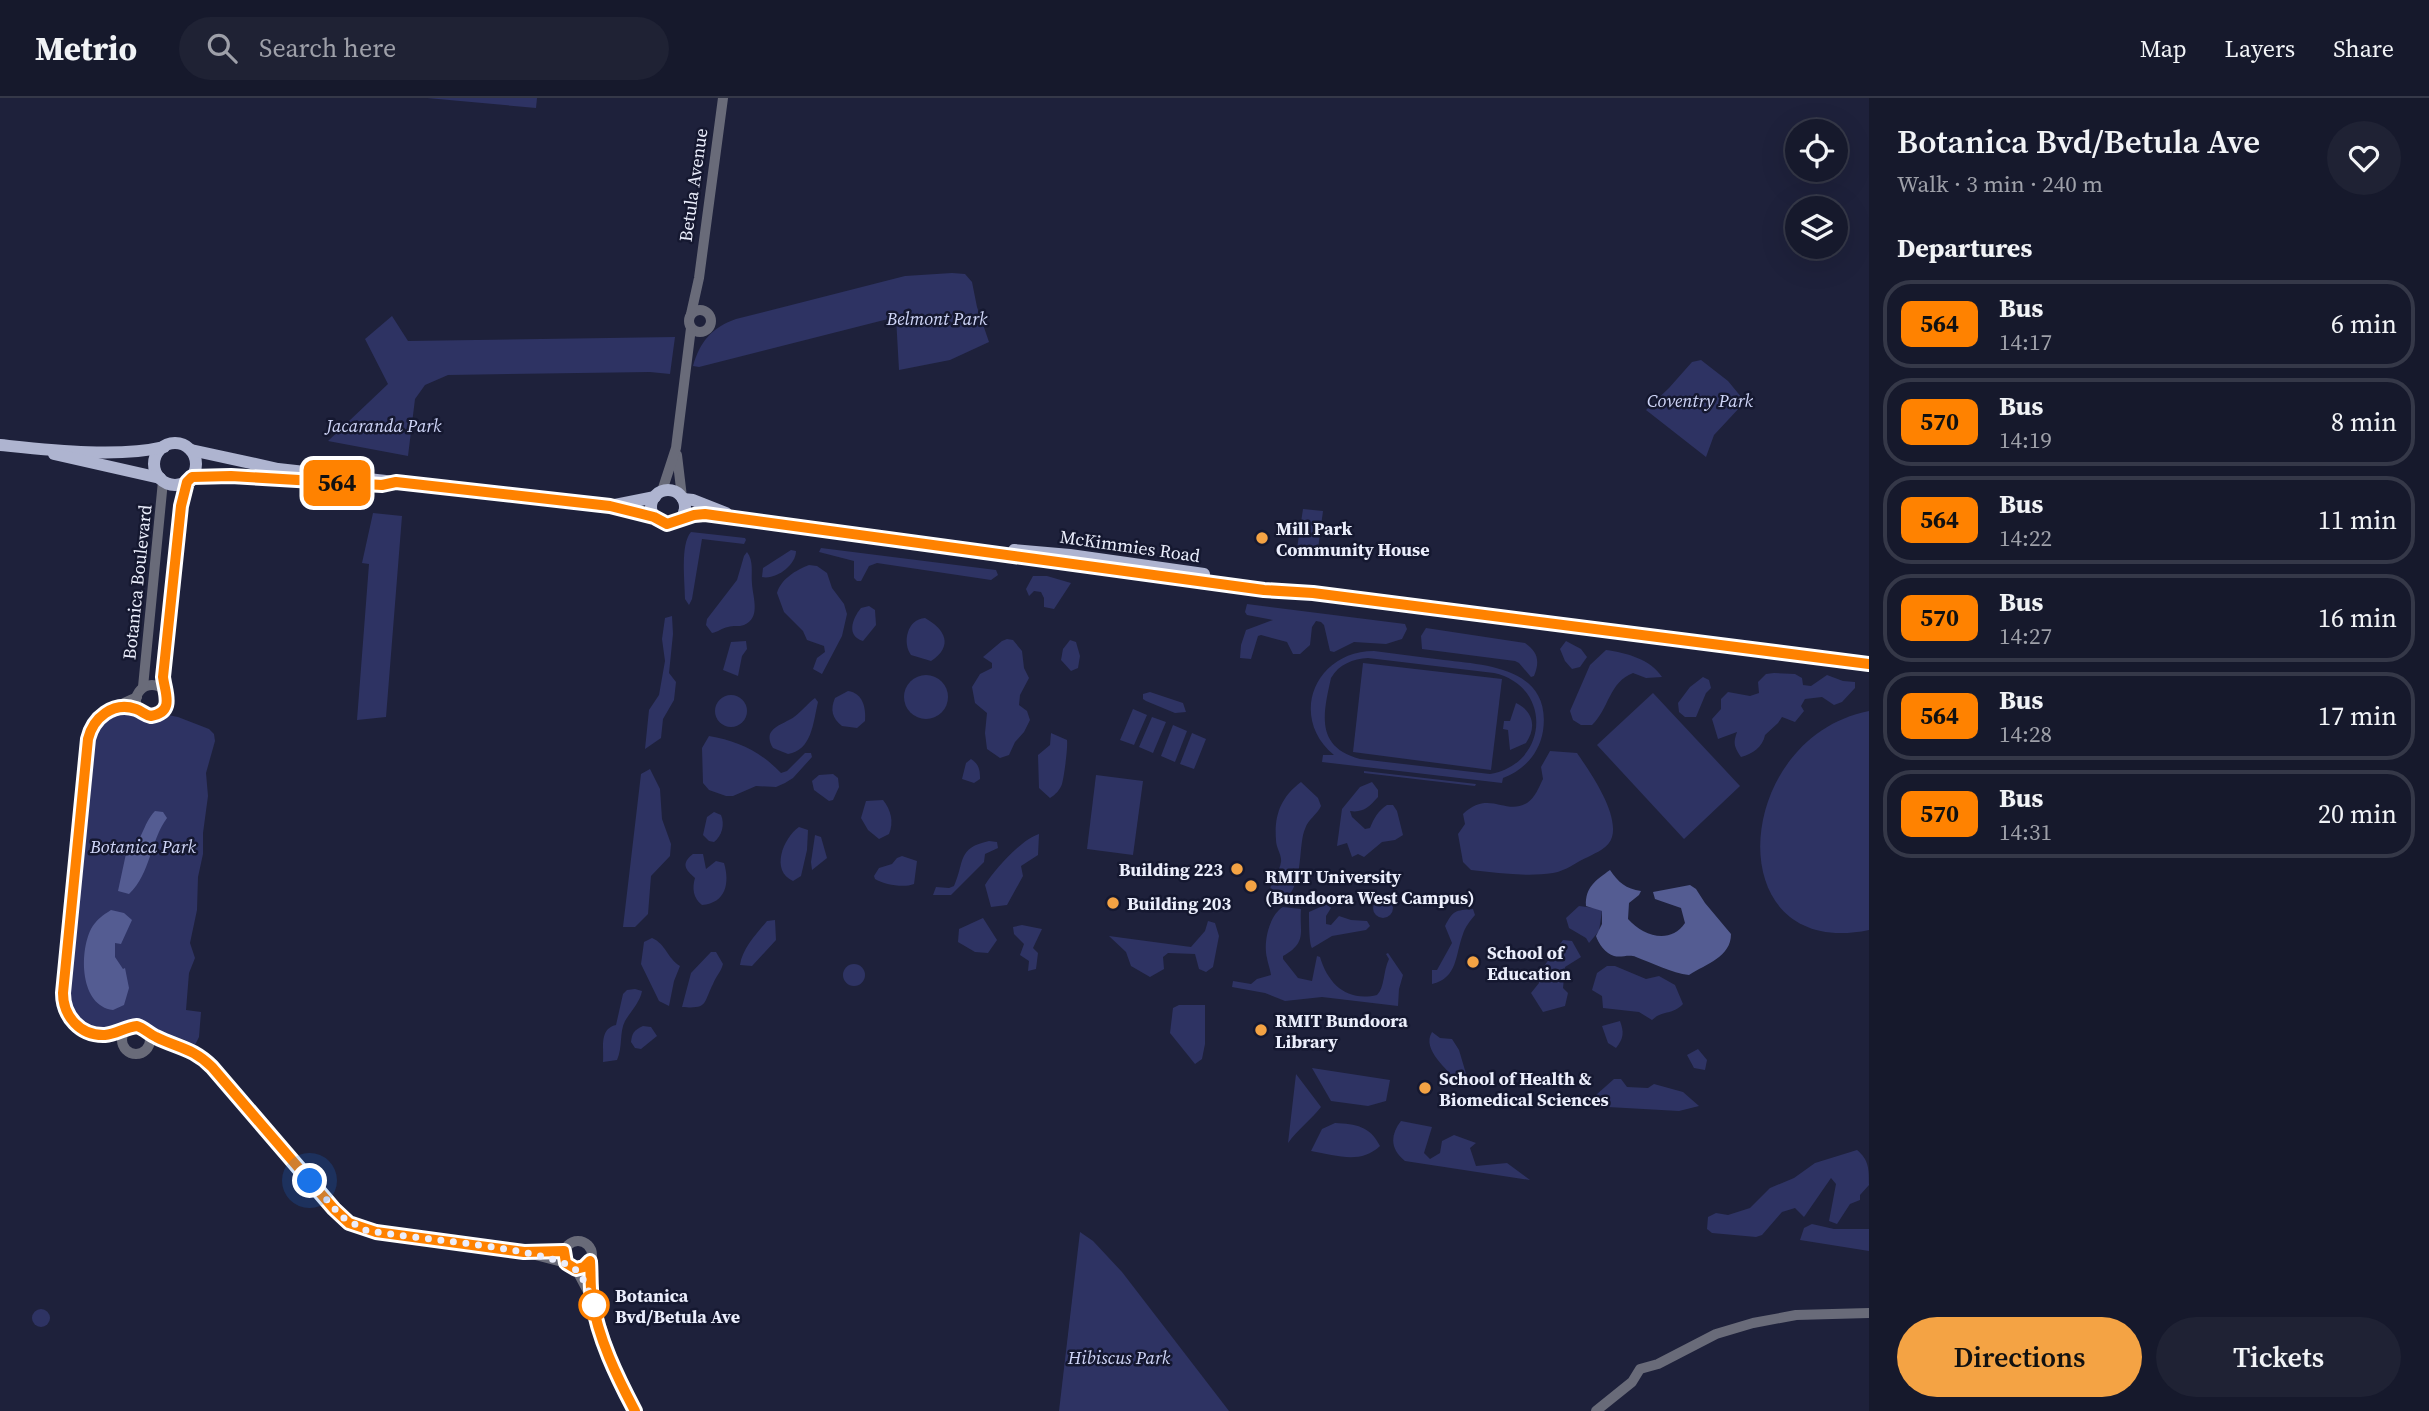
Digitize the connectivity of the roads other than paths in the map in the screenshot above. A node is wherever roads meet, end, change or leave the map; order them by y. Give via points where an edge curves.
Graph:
1 (723, 98) edge
2 (699, 278) junction
3 (704, 311) junction
4 (691, 313) junction
5 (691, 328) junction
6 (705, 330) junction
7 (689, 360) junction
8 (0, 445) edge
9 (23, 447) junction
10 (164, 447) junction
11 (676, 448) junction
12 (191, 450) junction
13 (162, 479) junction
14 (189, 479) junction
15 (396, 482) junction
16 (658, 494) junction
17 (683, 498) junction
18 (610, 506) junction
19 (654, 517) junction
20 (679, 520) junction
21 (742, 520) junction
22 (154, 587) junction
23 (173, 588) junction
24 (1869, 664) edge
25 (140, 692) junction
26 (165, 692) junction
27 (115, 708) junction
28 (139, 710) junction
29 (126, 1030) junction
30 (147, 1032) junction
31 (106, 1035) junction
32 (167, 1042) junction
33 (123, 1044) junction
34 (147, 1047) junction
35 (565, 1257) junction
36 (590, 1261) junction
37 (576, 1269) junction
38 (592, 1300) junction
39 (1866, 1314) edge
40 (635, 1411) edge
41 (1596, 1411) edge

1 - 2 street, Betula Avenue
2 - 3 street, Betula Avenue
2 - 4 street, Betula Avenue
3 - 4 street
3 - 6 street, Betula Avenue via 711,319
4 - 5 street, Betula Avenue
5 - 6 street
5 - 7 street, Betula Avenue
6 - 7 street, Betula Avenue
7 - 11 street, Betula Avenue
8 - 9 main road
9 - 10 main road via 110,452
9 - 13 main road
10 - 12 main road via 181,444
10 - 13 main road via 155,465
11 - 16 street, Betula Avenue
11 - 17 street, Betula Avenue
12 - 14 main road via 196,463
12 - 15 main road via 278,469
13 - 14 main road via 173,485
13 - 22 street, Botanica Boulevard
14 - 15 main road via 231,476 382,485
14 - 23 street, Botanica Boulevard via 181,506
15 - 18 main road
16 - 17 main road via 673,491
16 - 18 main road
16 - 19 main road via 651,507
17 - 20 main road via 685,510
17 - 21 main road, McKimmies Road
18 - 19 main road
19 - 20 main road via 667,524
20 - 21 main road, McKimmies Road via 701,514
21 - 24 main road, McKimmies Road via 940,546 1070,555 1313,593
22 - 23 street
22 - 25 street, Botanica Boulevard
23 - 26 street, Botanica Boulevard
25 - 26 street via 153,685
25 - 27 street
25 - 28 street
26 - 28 street via 167,704 160,714 146,716
27 - 28 street
27 - 31 street via 96,721 88,739 63,993 64,1006 76,1025
29 - 30 street via 137,1026
29 - 31 street
29 - 33 street
30 - 32 street
30 - 34 street
31 - 33 street
32 - 34 street
32 - 35 street via 190,1049 212,1067 349,1223 376,1232
33 - 34 street via 132,1053
35 - 36 street via 571,1243 583,1243 590,1250
35 - 37 street
36 - 37 street
36 - 38 street
37 - 38 street
38 - 40 street via 614,1367
39 - 41 street via 1796,1315 1716,1334 1640,1369 1632,1382

